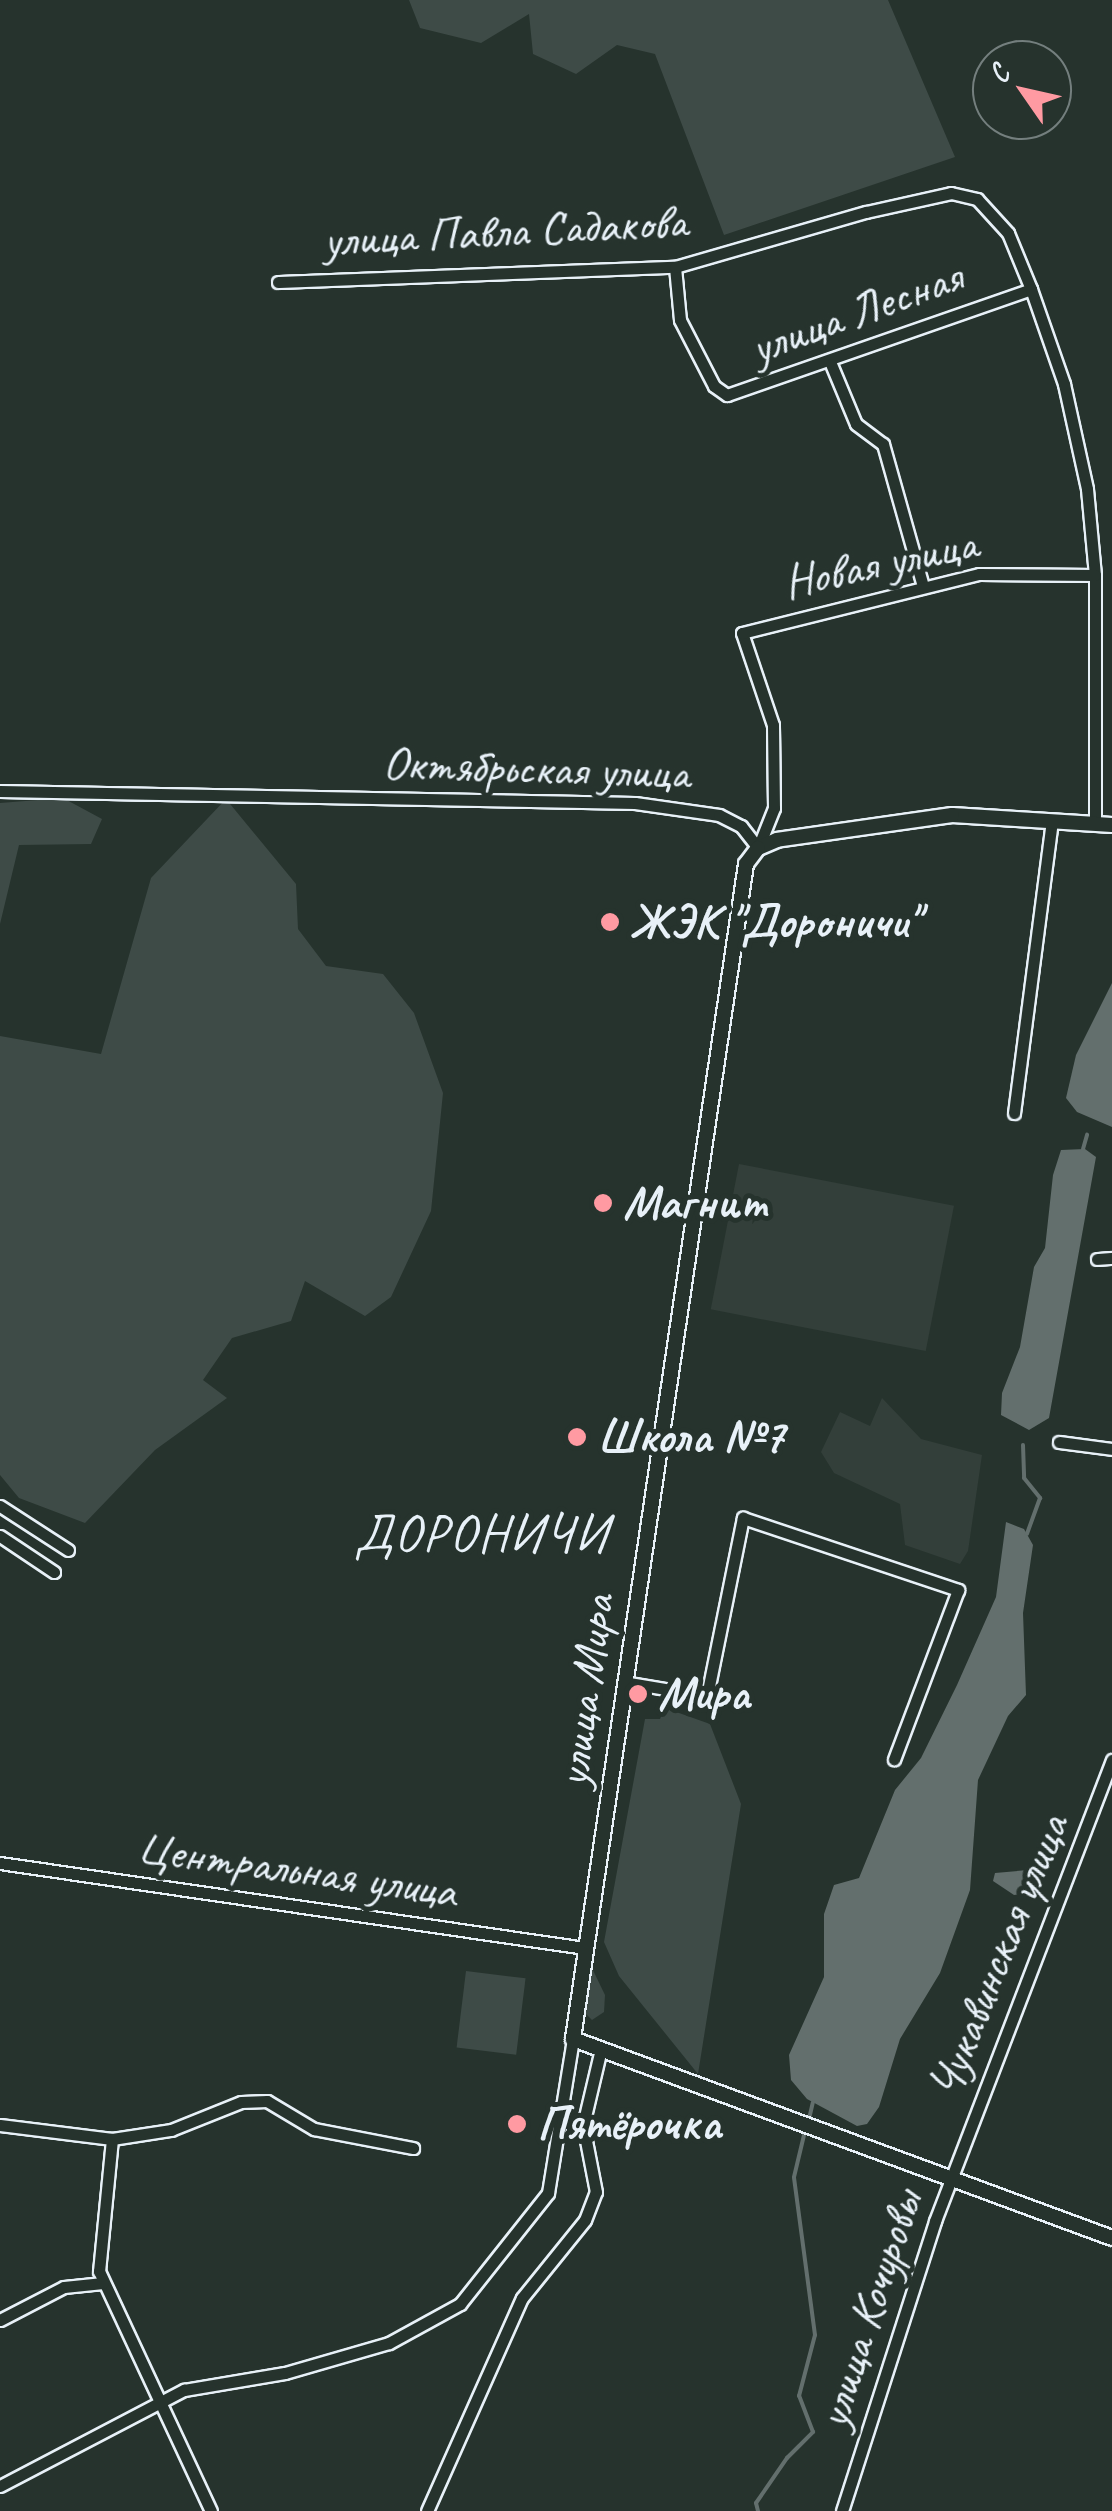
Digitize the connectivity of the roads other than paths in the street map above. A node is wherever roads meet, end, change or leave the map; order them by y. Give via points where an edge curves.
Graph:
1 (675, 267) junction
2 (278, 282) dead end
3 (1031, 289) junction
4 (831, 364) junction
5 (1095, 575) junction
6 (923, 586) junction
7 (0, 791) edge
8 (1052, 822) junction
9 (1095, 824) junction
10 (1112, 826) edge
11 (758, 848) junction
12 (1014, 1113) dead end
13 (1097, 1258) dead end
14 (1112, 1258) edge
15 (1059, 1442) dead end
16 (1112, 1449) edge
17 (0, 1506) edge
18 (0, 1536) edge
19 (68, 1550) dead end
20 (54, 1572) dead end
21 (624, 1682) junction
22 (894, 1759) dead end
23 (1112, 1760) edge
24 (0, 1862) edge
25 (584, 1948) junction
26 (573, 2039) junction
27 (601, 2049) junction
28 (0, 2124) edge
29 (112, 2139) junction
30 (414, 2148) dead end
31 (952, 2179) junction
32 (1112, 2238) edge
33 (103, 2283) junction
34 (0, 2320) edge
35 (156, 2405) junction
36 (0, 2486) edge
37 (210, 2511) edge
38 (427, 2511) edge
39 (842, 2511) edge

1 - 2 street, улица Павла Садакова
1 - 3 street, улица Павла Садакова via 951,194 977,199 1000,219
1 - 4 street, улица Лесная via 680,320 721,392 736,395
3 - 4 street, улица Лесная
3 - 5 street, улица Павла Садакова via 1075,428
4 - 6 street via 856,424 883,444
5 - 6 street, Новая улица via 979,574
5 - 9 street, улица Павла Садакова
6 - 11 street, Новая улица via 742,632 774,725 774,808
7 - 11 street, Октябрьская улица via 635,803 719,815 741,826
8 - 9 street
8 - 11 street via 952,815
8 - 12 street
9 - 10 street
11 - 21 street, улица Мира via 743,876
13 - 14 street
15 - 16 street
17 - 19 street
18 - 20 street
21 - 22 street via 707,1696 743,1518 958,1590
21 - 25 street, улица Мира
23 - 31 street, Чукавинская улица
24 - 25 street, Центральная улица
25 - 26 street, улица Мира
26 - 27 street
26 - 35 street, улица Мира via 548,2193 460,2304 389,2343 285,2374 184,2390
27 - 31 street
27 - 38 street via 584,2126 596,2192 584,2220 522,2298
28 - 29 street
29 - 30 street via 171,2130 241,2102 267,2101 314,2129
29 - 33 street via 96,2253
31 - 32 street, улица Кочуровы
31 - 39 street, улица Кочуровы
33 - 34 street via 64,2287
33 - 35 street
35 - 36 street
35 - 37 street

